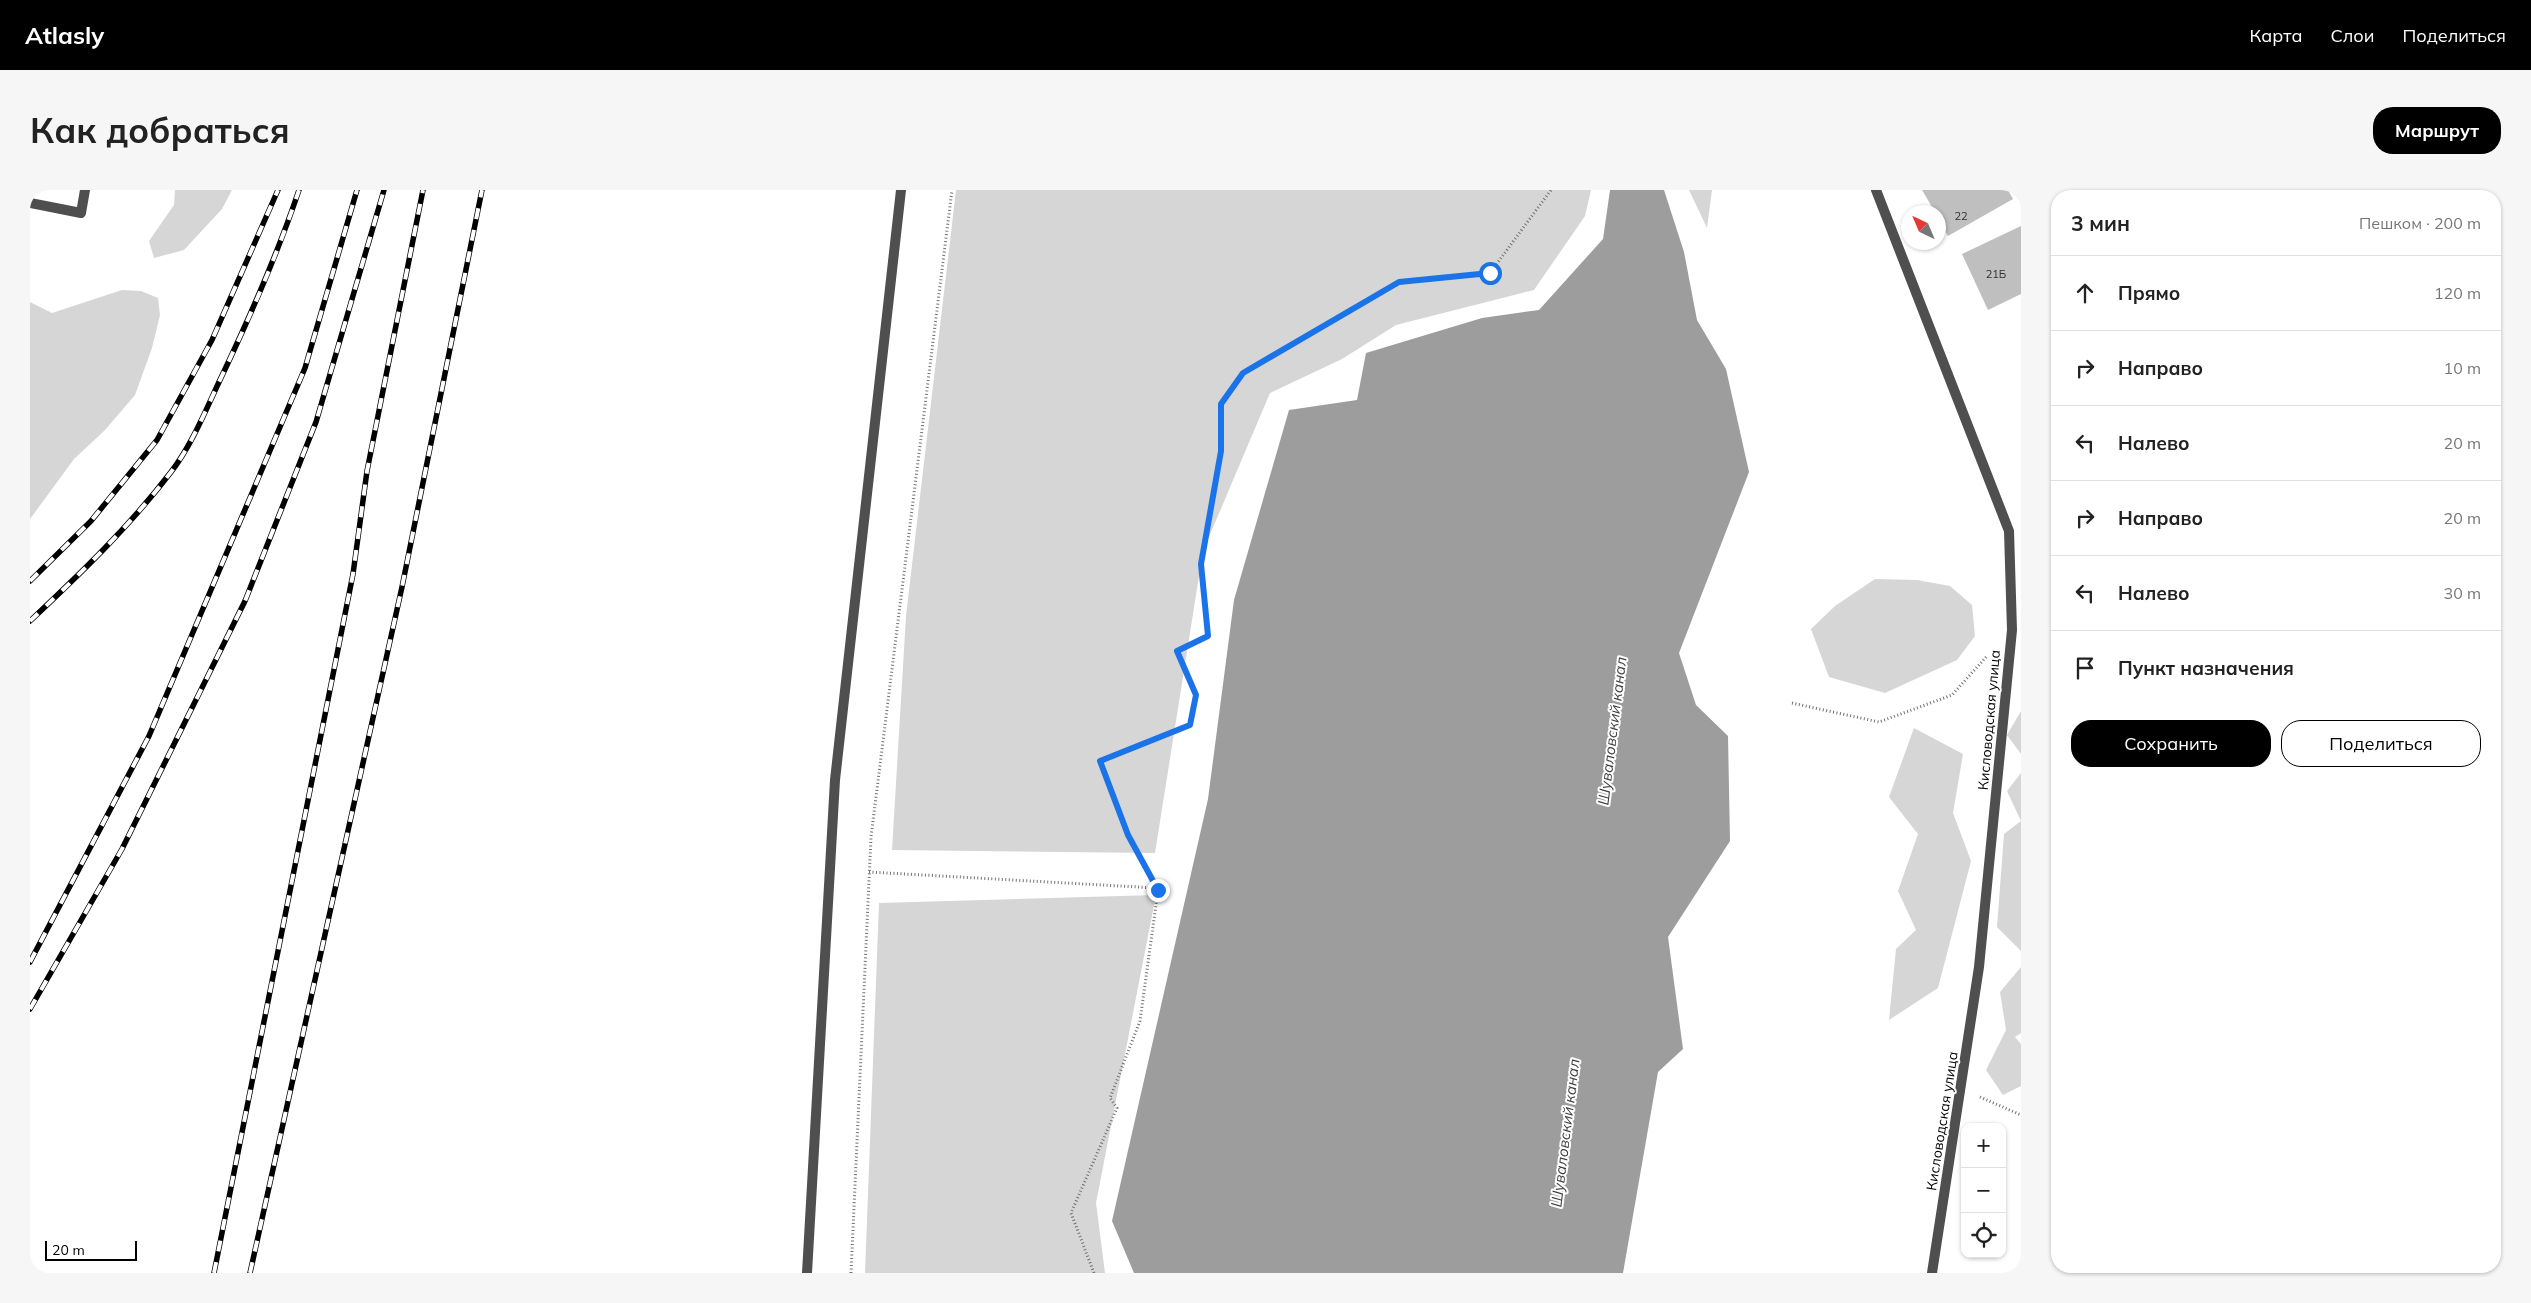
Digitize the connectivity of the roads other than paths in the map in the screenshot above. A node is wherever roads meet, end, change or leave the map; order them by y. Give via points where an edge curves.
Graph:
1 (86, 190) edge
2 (902, 190) edge
3 (1876, 190) edge
4 (30, 202) edge
5 (2016, 628) edge
6 (807, 1273) edge
7 (1932, 1273) edge

1 - 4 street via 81,213
2 - 6 street via 835,780
3 - 5 street, Кисловодская улица via 2009,531
5 - 7 street, Кисловодская улица via 1979,967

